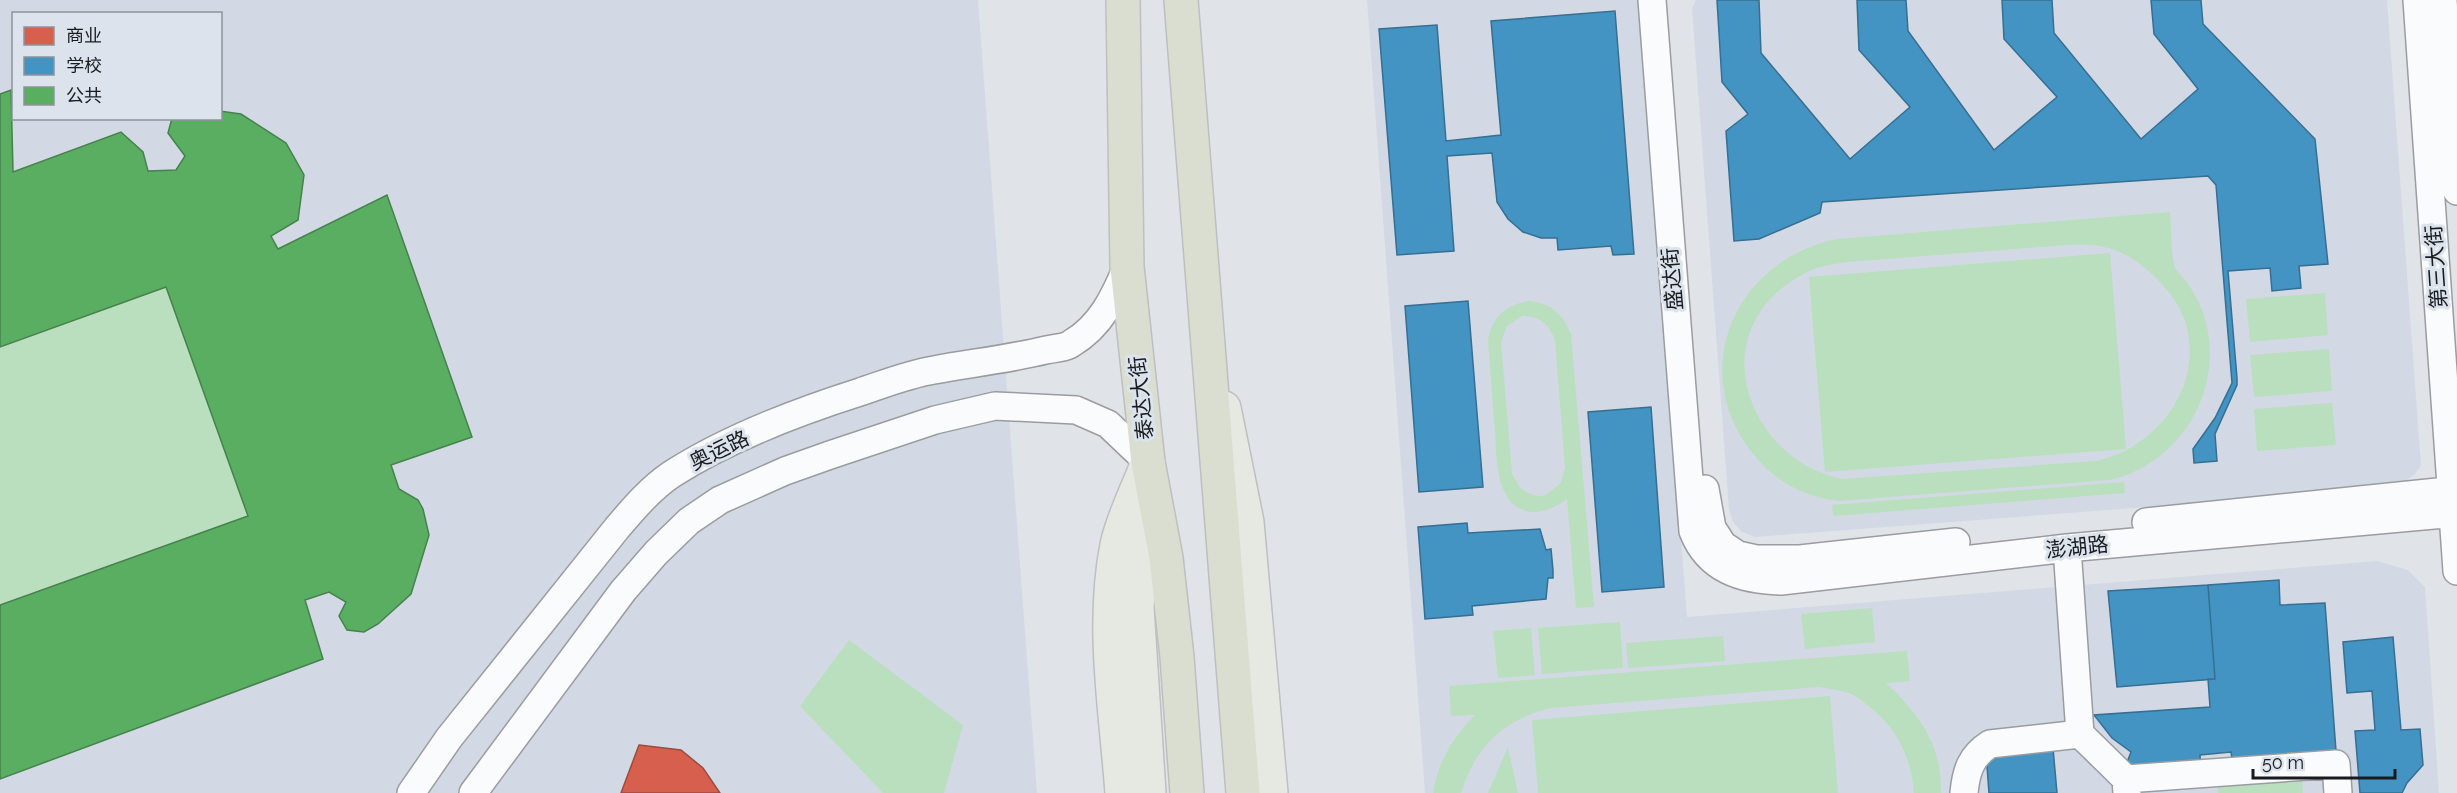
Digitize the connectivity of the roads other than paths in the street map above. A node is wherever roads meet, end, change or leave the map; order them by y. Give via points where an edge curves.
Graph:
1 (1123, 0) edge
2 (1181, 0) edge
3 (1652, 0) edge
4 (1666, 0) edge
5 (2417, 0) edge
6 (2443, 0) edge
7 (2457, 191) edge
8 (1127, 267) junction
9 (1208, 328) junction
10 (1148, 462) junction
11 (2454, 502) edge
12 (2067, 548) junction
13 (1714, 550) junction
14 (2457, 571) edge
15 (2080, 734) junction
16 (2126, 786) edge
17 (411, 793) edge
18 (473, 793) edge
19 (1122, 793) edge
20 (1149, 793) edge
21 (1187, 793) edge
22 (1243, 793) edge
23 (1271, 793) edge
24 (1964, 793) edge
25 (2338, 793) edge

1 - 8 highway, 泰达大街
2 - 9 highway
3 - 13 street, 盛达街 via 1693,531
4 - 13 street, 盛达街 via 1703,474
5 - 11 street, 第三大街
6 - 7 street
8 - 10 highway, 泰达大街
8 - 17 street, 奥运路 via 1113,301 1094,325 1071,344 1011,359 931,370 872,387 815,406 671,474 642,498 617,528 449,738
9 - 22 highway
9 - 23 main road via 1247,522
10 - 18 street via 1108,424 1076,410 995,406 935,420 830,455 720,500 689,521 623,591
10 - 19 main road via 1118,542 1111,587 1110,638
10 - 20 main road via 1137,607
10 - 21 highway, 泰达大街 via 1167,558
11 - 12 street, 澎湖路
11 - 13 street, 澎湖路 via 1800,559 1756,559
11 - 14 street, 第三大街
12 - 13 street, 澎湖路 via 1781,581 1740,576 1719,566
12 - 15 street
15 - 16 street
15 - 24 street via 1990,744 1972,760
16 - 25 street via 2336,764

